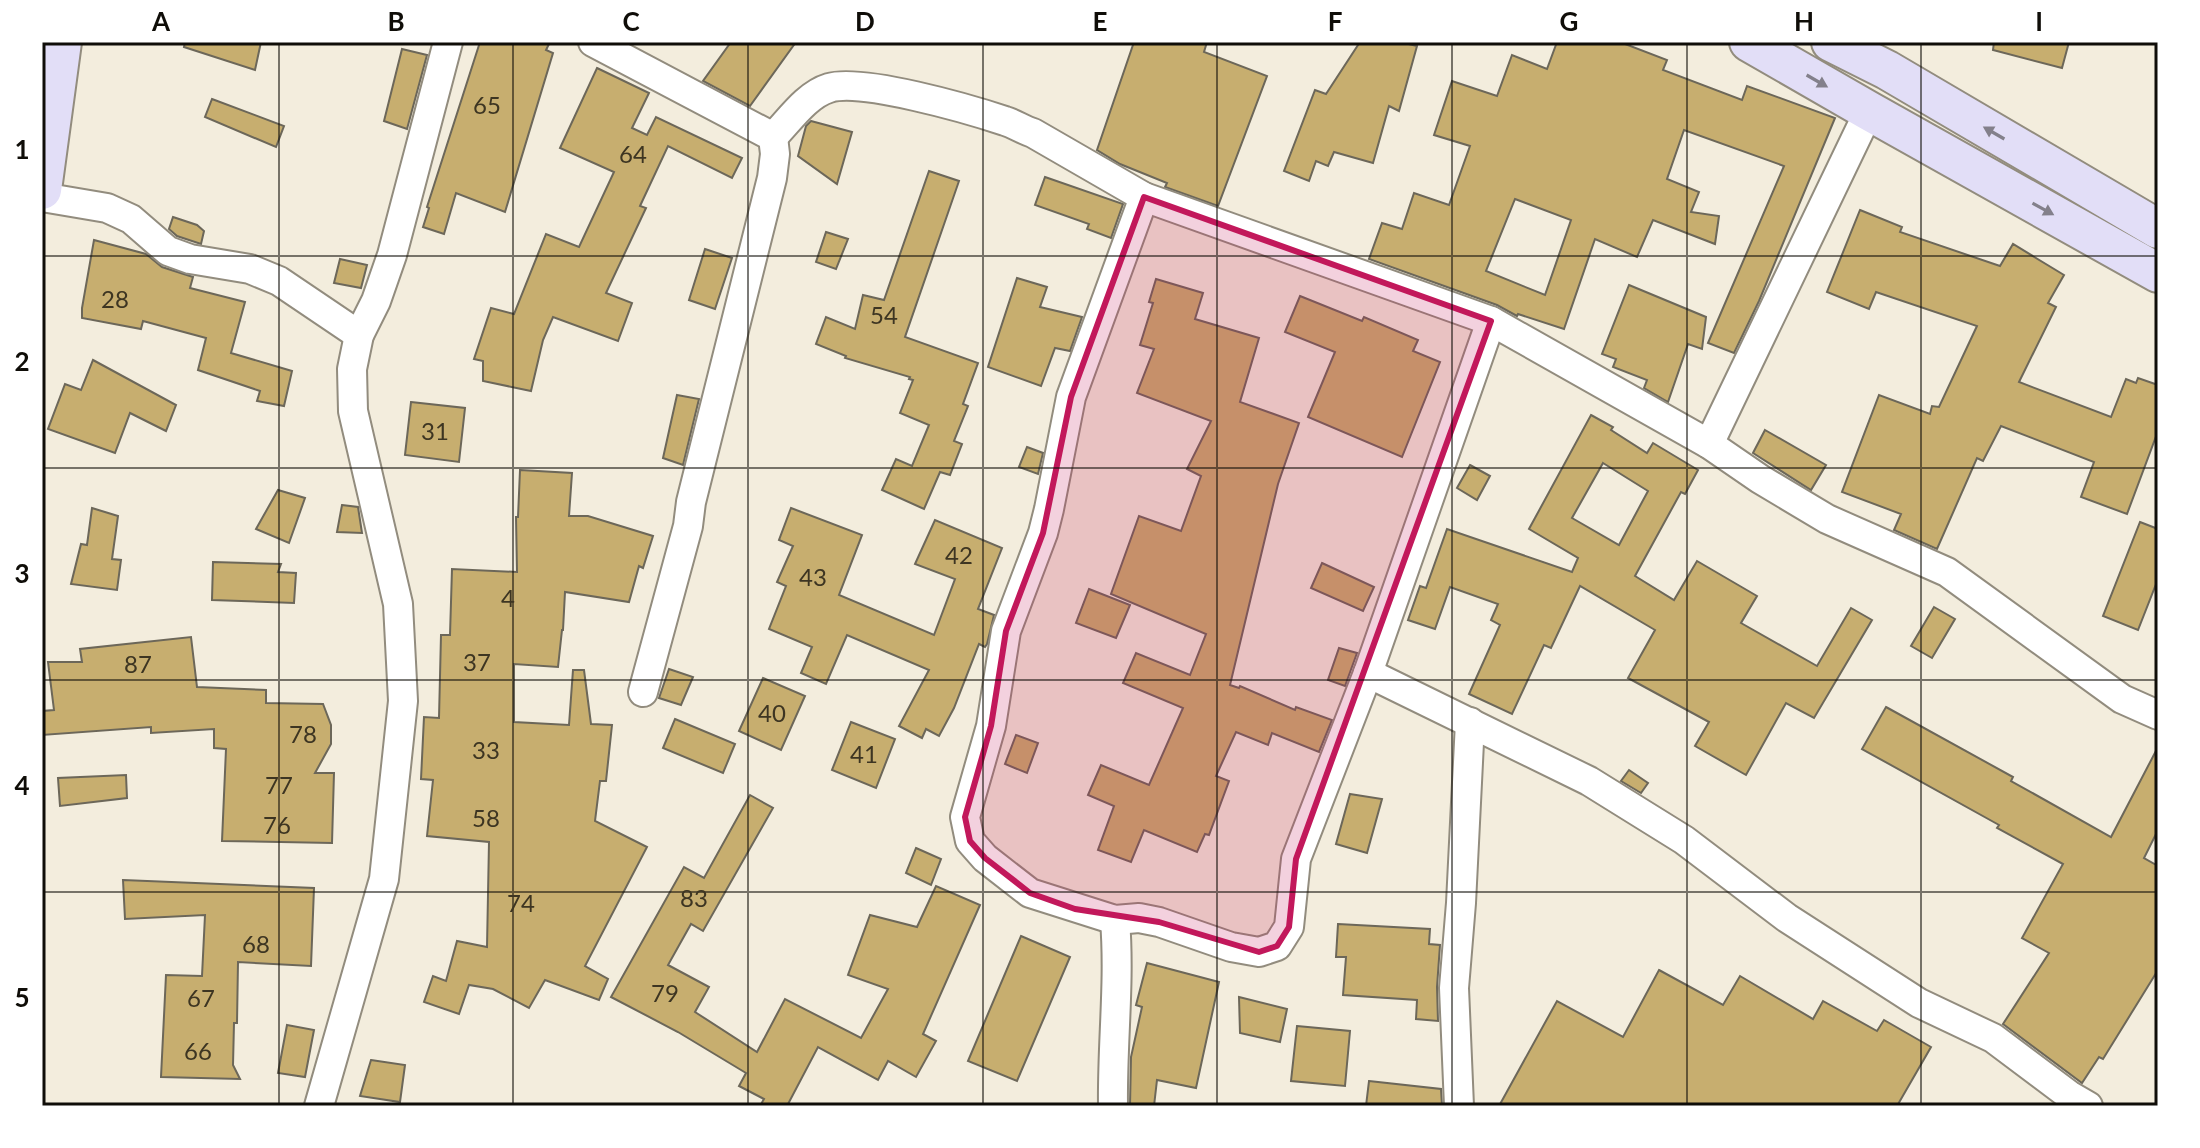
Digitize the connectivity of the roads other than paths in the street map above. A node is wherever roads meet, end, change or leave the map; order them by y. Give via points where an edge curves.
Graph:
1 (62, 42) edge
2 (448, 42) edge
3 (593, 42) edge
4 (1749, 42) edge
5 (1831, 42) edge
6 (1869, 111) junction
7 (773, 137) junction
8 (42, 190) edge
9 (42, 197) edge
10 (1144, 197) junction
11 (2158, 229) edge
12 (2158, 273) edge
13 (1491, 321) junction
14 (359, 335) junction
15 (1709, 444) junction
16 (1368, 673) junction
17 (643, 692) dead end
18 (2158, 715) edge
19 (1470, 722) junction
20 (1115, 920) junction
21 (319, 1106) edge
22 (1113, 1106) edge
23 (1459, 1106) edge
24 (2088, 1106) edge

1 - 8 main road
2 - 14 street via 392,255
3 - 7 street
4 -> 6 main road
11 -> 5 main road
6 -> 12 main road
6 - 15 street
7 - 10 street via 812,96 851,85 1008,122
7 - 17 street via 772,178
9 - 14 street via 107,208 131,219 168,251 250,269 279,281
10 - 13 street
10 - 20 street via 1071,397 1046,521 1006,631 991,726 965,817 970,841 1030,893
13 - 15 street
13 - 16 street
14 - 21 street via 352,369 353,411 398,604 403,701 384,879
15 - 18 street via 1827,519 1947,572 2122,699
16 - 19 street
16 - 20 street via 1296,859 1289,927 1277,946 1259,952 1159,922
19 - 23 street via 1454,988
19 - 24 street via 1617,798 1684,840 1787,918 1919,1003 1993,1038
20 - 22 street

